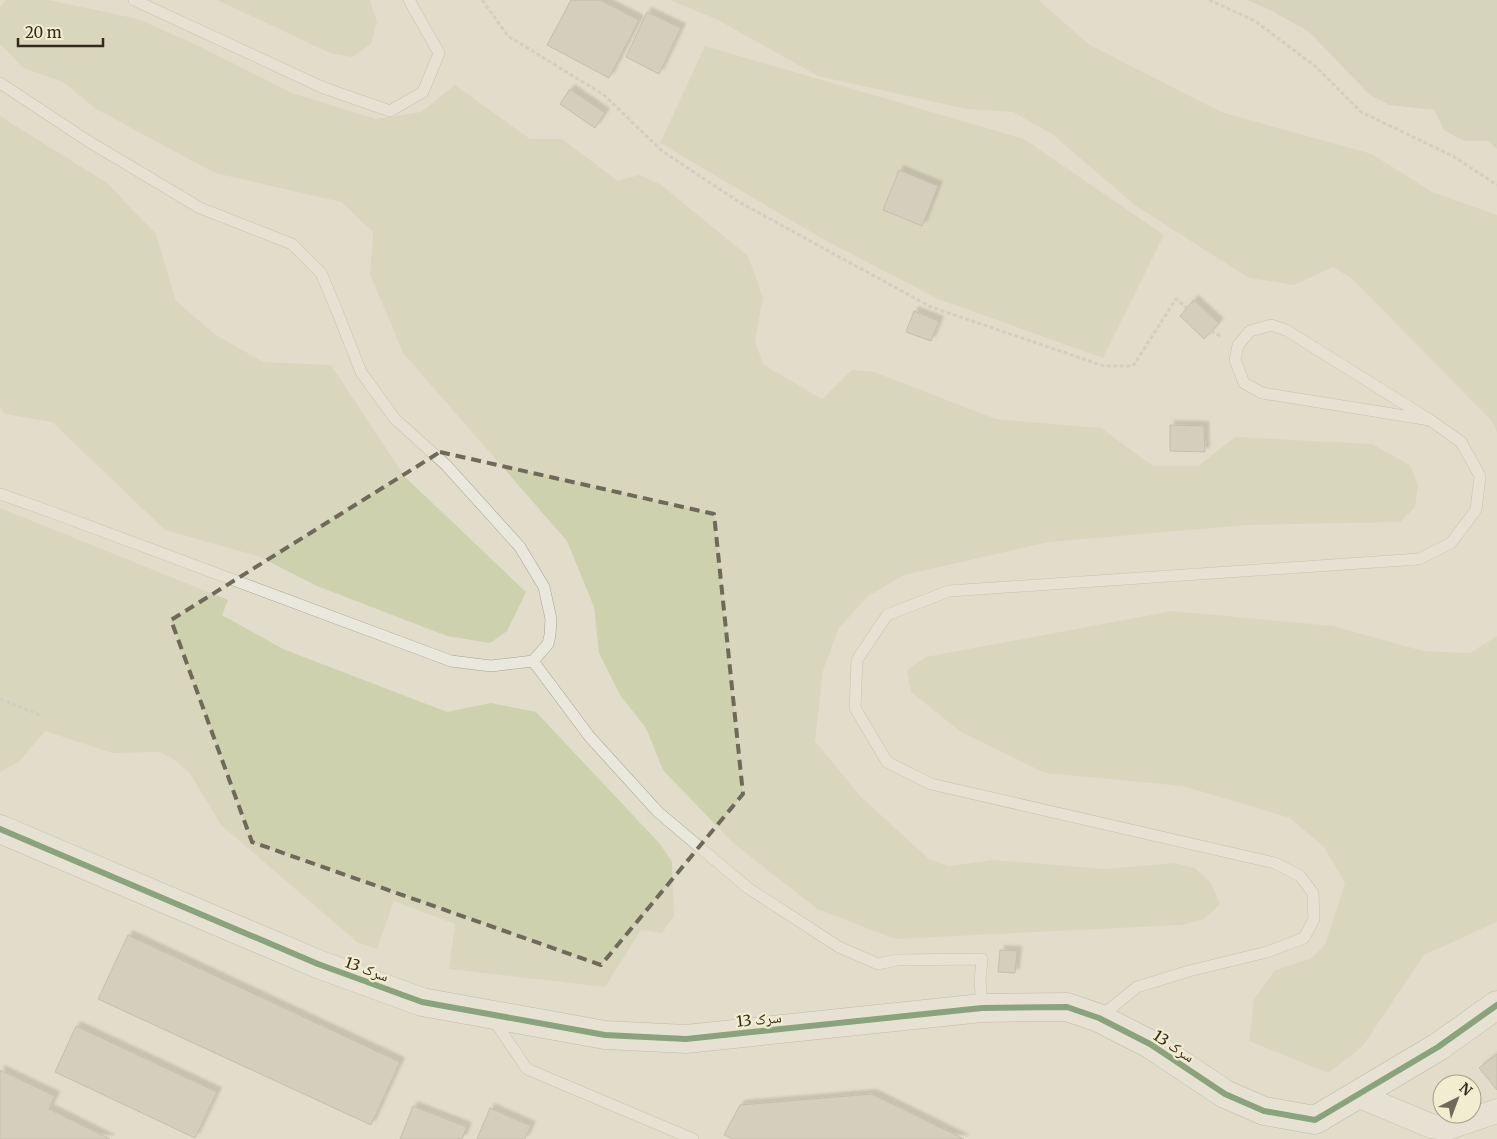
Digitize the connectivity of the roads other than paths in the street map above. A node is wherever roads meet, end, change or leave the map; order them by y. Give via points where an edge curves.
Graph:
1 (134, 0) edge
2 (409, 0) edge
3 (0, 83) edge
4 (1430, 420) junction
5 (0, 494) edge
6 (533, 661) junction
7 (0, 829) edge
8 (1497, 1005) edge
9 (982, 1008) junction
10 (491, 1015) junction
11 (1099, 1018) junction
12 (1357, 1095) junction
13 (1497, 1112) edge
14 (693, 1139) edge

1 - 2 lane via 324,88 390,111 423,92 439,53
3 - 6 lane via 88,141 200,208 292,244 321,273 361,372 395,419 446,465 520,547 544,586 550,635 548,644
4 - 4 lane via 1262,393 1244,383 1235,360 1238,345 1250,331 1271,325 1286,330
4 - 11 lane via 1461,442 1480,476 1476,510 1451,543 1420,559 949,591 887,615 857,660 855,708 887,762 931,784 1275,862 1300,876 1313,893 1314,918 1304,938 1267,952 1137,987
5 - 6 lane via 451,661 491,666
6 - 9 lane via 589,736 658,812 748,888 839,947 878,964 897,960 982,959
7 - 10 street, سرک 13 via 318,964 422,1002
8 - 12 street, سرک 13 via 1438,1047
9 - 10 street, سرک 13 via 686,1039 605,1035
9 - 11 street, سرک 13 via 1067,1007
10 - 14 lane via 527,1069
11 - 12 street, سرک 13 via 1150,1044 1225,1094 1264,1111 1315,1120
12 - 13 street via 1431,1126 1447,1128

